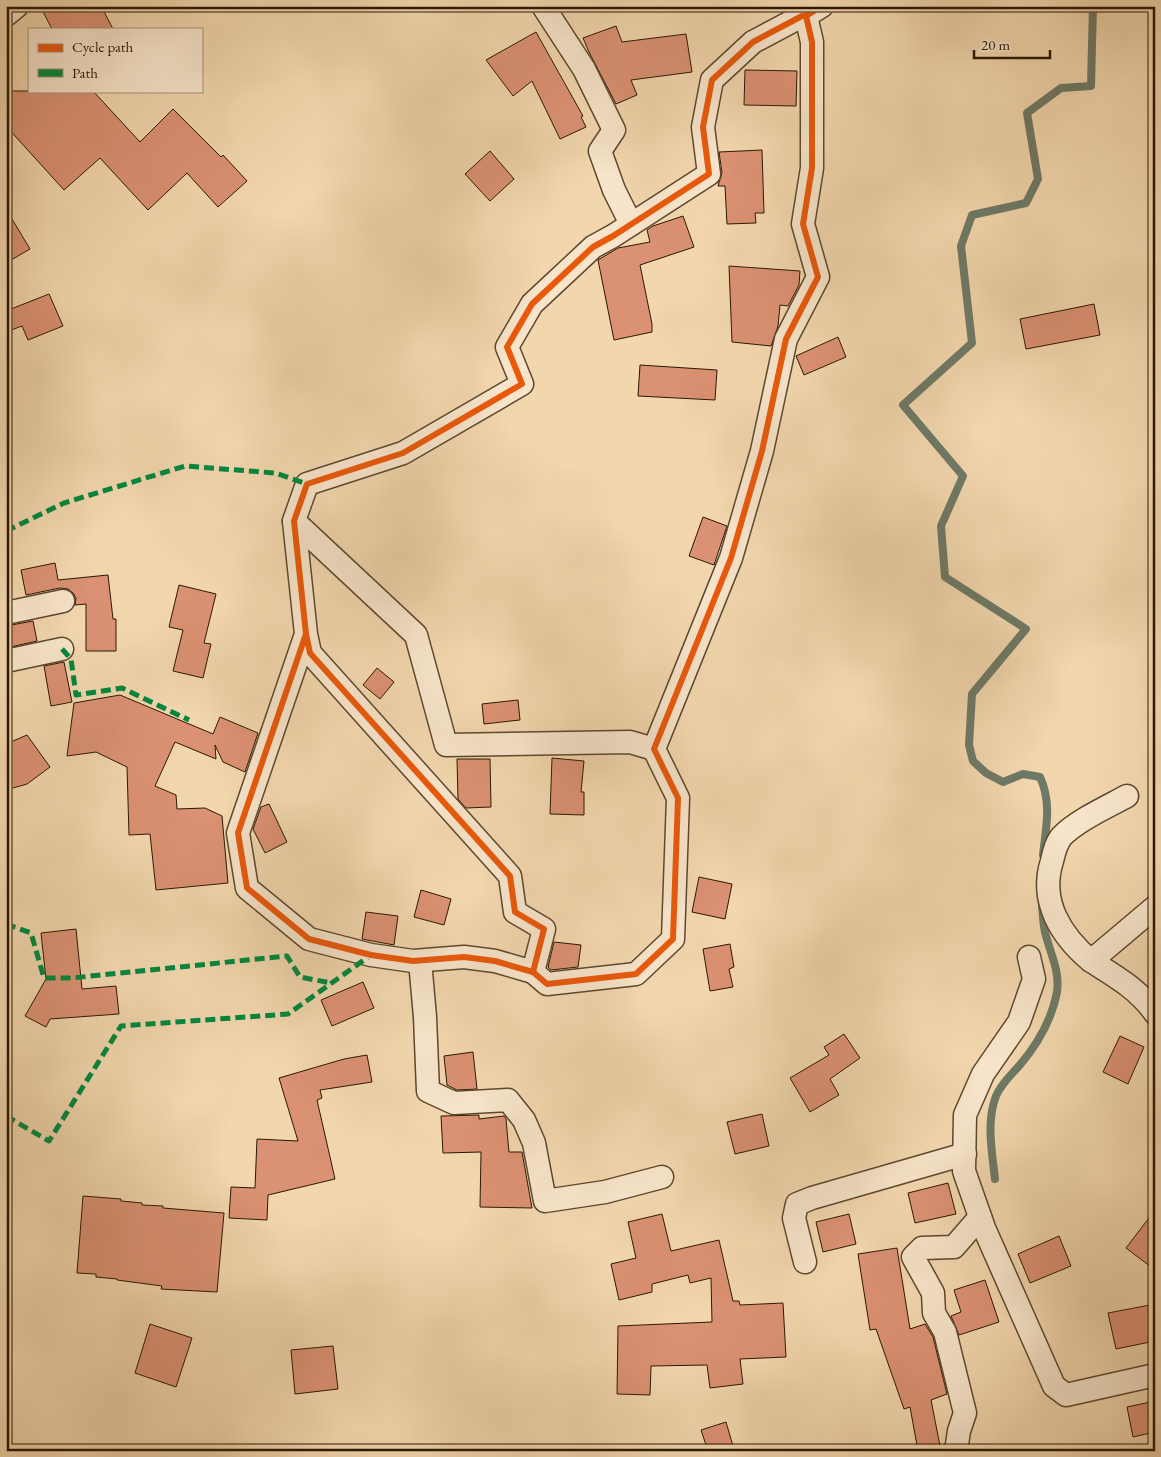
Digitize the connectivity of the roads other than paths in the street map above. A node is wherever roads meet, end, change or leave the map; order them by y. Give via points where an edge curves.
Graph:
1 (17, 6) edge
2 (548, 8) edge
3 (808, 11) edge
4 (6, 15) edge
5 (631, 224) junction
6 (294, 521) junction
7 (62, 602) dead end
8 (6, 613) edge
9 (306, 634) junction
10 (62, 648) dead end
11 (6, 661) edge
12 (654, 749) junction
13 (1127, 796) dead end
14 (1155, 907) edge
15 (1029, 957) dead end
16 (420, 961) junction
17 (1091, 961) junction
18 (533, 972) junction
19 (1155, 1013) edge
20 (965, 1154) junction
21 (662, 1177) dead end
22 (980, 1217) junction
23 (805, 1262) dead end
24 (1155, 1375) edge
25 (956, 1451) edge

1 - 4 street
2 - 5 street via 584,69 614,130 600,151
3 - 5 street via 753,42 712,80 703,128 709,174
3 - 12 street via 812,42 812,168 803,224 818,277 786,340 762,451 731,558
5 - 6 street via 593,247 532,304 507,348 522,384 403,453 307,484
6 - 9 street
6 - 12 street via 416,635 446,744 630,742
7 - 8 street
9 - 16 street via 238,833 247,888 309,939 371,955
9 - 18 street via 310,653 510,876 514,912 544,929
10 - 11 street
12 - 18 street via 678,798 673,939 636,974 547,984
13 - 17 street via 1062,837 1049,869 1053,914 1075,948
14 - 17 street
15 - 20 street via 1034,979 1019,1022 983,1074 965,1114
16 - 18 street via 464,957 495,961
16 - 21 street via 428,1091 454,1103 508,1100 524,1120 534,1143 545,1201 605,1192
17 - 19 street via 1130,986
20 - 22 street via 964,1171
20 - 23 street via 797,1204 794,1218
22 - 24 street via 1054,1386 1066,1396
22 - 25 street via 954,1247 922,1248 913,1257 933,1293 934,1313 945,1332 965,1413

